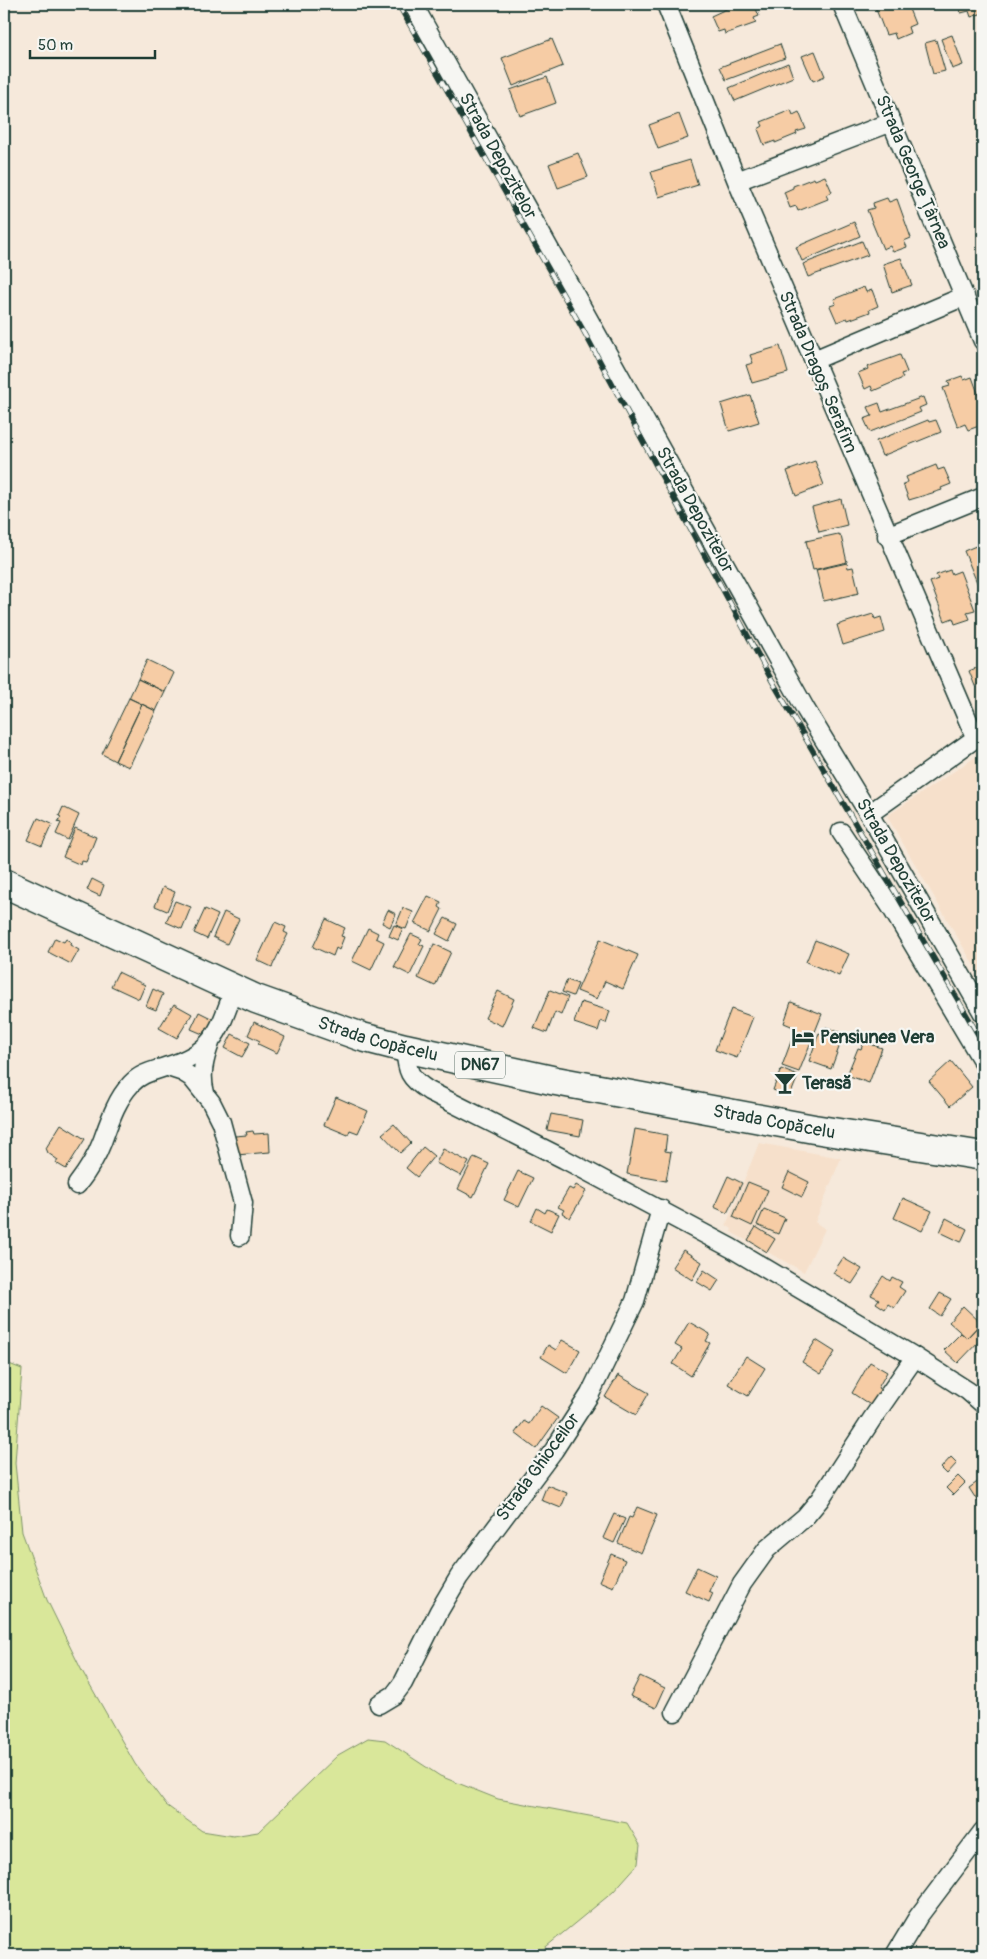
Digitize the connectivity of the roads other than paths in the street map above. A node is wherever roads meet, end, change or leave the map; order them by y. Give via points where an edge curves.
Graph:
1 (413, 4) edge
2 (666, 4) edge
3 (842, 4) edge
4 (892, 122) junction
5 (737, 181) junction
6 (965, 296) junction
7 (983, 341) edge
8 (814, 360) junction
9 (983, 497) edge
10 (887, 536) junction
11 (979, 736) edge
12 (869, 814) junction
13 (841, 832) dead end
14 (4, 883) edge
15 (234, 990) junction
16 (983, 1013) edge
17 (210, 1043) junction
18 (405, 1048) junction
19 (983, 1062) edge
20 (168, 1067) junction
21 (205, 1094) junction
22 (983, 1156) edge
23 (77, 1186) dead end
24 (661, 1209) junction
25 (240, 1236) dead end
26 (915, 1357) junction
27 (983, 1404) edge
28 (379, 1704) dead end
29 (675, 1712) dead end
30 (983, 1831) edge
31 (895, 1955) edge

1 - 12 street, Strada Depozitelor via 806,710
2 - 5 street, Strada Dragoș Serafim
3 - 4 street, Strada George Țârnea
4 - 5 street
4 - 6 street, Strada George Țârnea
5 - 8 street, Strada Dragoș Serafim
6 - 7 street, Strada George Țârnea
6 - 8 street
8 - 10 street, Strada Dragoș Serafim
9 - 10 street
10 - 11 street, Strada Dragoș Serafim
11 - 12 street
12 - 16 street, Strada Depozitelor
13 - 19 street via 891,908
14 - 15 main road, Strada Copăcelu / DN67
15 - 17 street via 220,1027
15 - 18 main road, Strada Copăcelu / DN67 via 324,1024
17 - 20 street via 200,1052
17 - 21 street via 202,1074
18 - 22 main road, Strada Copăcelu / DN67 via 556,1081 814,1130
18 - 24 street via 409,1072 415,1082 429,1092
20 - 21 street via 191,1077
20 - 23 street via 140,1076 130,1084 94,1159
21 - 25 street via 221,1122 241,1194 243,1217
24 - 26 street
24 - 28 street, Strada Ghioceilor via 635,1301 590,1394 554,1450 459,1577 403,1683
26 - 27 street
26 - 29 street via 820,1499 805,1517 767,1549 742,1584
30 - 31 street via 918,1917

